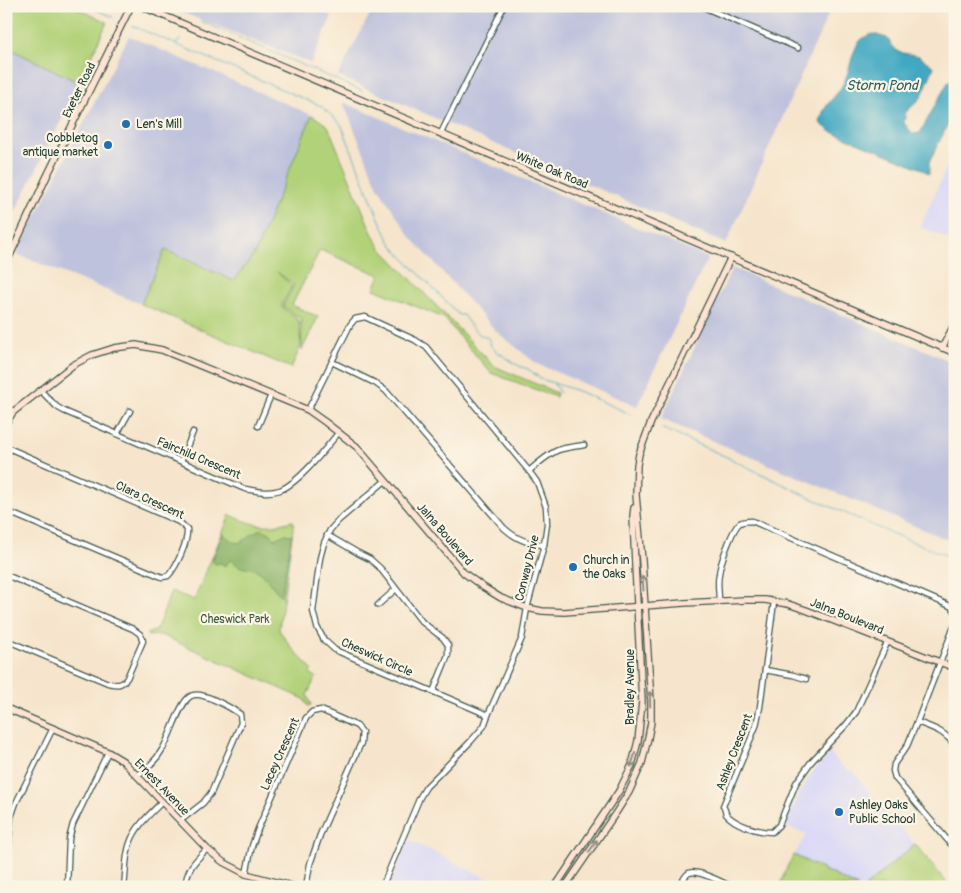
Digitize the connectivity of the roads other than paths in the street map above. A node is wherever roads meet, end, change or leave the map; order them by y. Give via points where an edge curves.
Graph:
1 (131, 6) edge
2 (141, 6) edge
3 (504, 6) edge
4 (701, 6) edge
5 (798, 48) dead end
6 (440, 133) junction
7 (730, 257) junction
8 (6, 264) edge
9 (955, 323) edge
10 (942, 348) junction
11 (955, 353) edge
12 (332, 362) junction
13 (41, 391) junction
14 (271, 395) junction
15 (6, 407) edge
16 (308, 410) junction
17 (130, 411) dead end
18 (13, 412) junction
19 (6, 423) edge
20 (258, 426) dead end
21 (193, 432) dead end
22 (339, 432) junction
23 (117, 434) junction
24 (584, 445) dead end
25 (6, 447) edge
26 (181, 460) junction
27 (529, 471) junction
28 (385, 481) junction
29 (636, 495) junction
30 (6, 510) edge
31 (327, 535) junction
32 (544, 545) junction
33 (6, 575) edge
34 (396, 589) junction
35 (719, 602) junction
36 (774, 602) junction
37 (378, 605) dead end
38 (644, 606) junction
39 (637, 607) junction
40 (527, 608) junction
41 (955, 611) edge
42 (955, 624) edge
43 (6, 640) edge
44 (887, 643) junction
45 (940, 663) junction
46 (955, 668) edge
47 (765, 670) junction
48 (806, 679) dead end
49 (434, 692) junction
50 (6, 708) edge
51 (488, 715) junction
52 (917, 722) junction
53 (53, 728) junction
54 (955, 746) edge
55 (108, 752) junction
56 (138, 775) junction
57 (162, 802) junction
58 (180, 821) junction
59 (207, 848) junction
60 (955, 850) edge
61 (246, 874) junction
62 (6, 882) edge
63 (67, 887) edge
64 (124, 887) edge
65 (185, 887) edge
66 (296, 887) edge
67 (306, 887) edge
68 (382, 887) edge
69 (555, 887) edge
70 (565, 887) edge
71 (680, 887) edge
72 (732, 887) edge

1 - 8 street, Exeter Road
2 - 6 street, White Oak Road
3 - 6 street
4 - 5 street
6 - 7 street, White Oak Road
7 - 10 street, White Oak Road
7 - 29 street, Bradley Avenue via 646,432 637,465
9 - 10 street
10 - 11 street, White Oak Road
12 - 16 street, Conway Drive
12 - 27 street, Conway Drive via 355,319 365,317 415,340 426,347
12 - 32 street via 386,391 513,536
13 - 14 street, Jalna Boulevard via 92,355 136,345 162,350
13 - 18 street, Jalna Boulevard
13 - 23 street, Fairchild Crescent via 64,411
14 - 16 street, Jalna Boulevard
14 - 20 street
15 - 18 street
16 - 22 street, Jalna Boulevard
17 - 23 street
18 - 19 street, Jalna Boulevard
21 - 26 street
22 - 26 street, Fairchild Crescent via 316,460 279,490 245,489
22 - 28 street, Jalna Boulevard via 357,447
23 - 26 street, Fairchild Crescent
24 - 27 street via 555,452
25 - 30 street, Clara Crescent via 179,522 187,529 188,535 174,568 168,576 162,577
27 - 32 street, Conway Drive via 537,482 546,507
28 - 31 street, Cheswick Circle via 339,520
28 - 40 street, Jalna Boulevard via 464,573 501,598
38 -> 29 street, Bradley Avenue
29 - 39 street, Bradley Avenue
31 - 34 street via 370,559
31 - 49 street, Cheswick Circle via 320,558 313,611 324,640 349,657
32 - 40 street, Conway Drive
33 - 43 street via 133,629 143,641 127,678 117,685
34 - 37 street
34 - 49 street via 422,622 448,645 448,654
35 - 36 street, Jalna Boulevard
35 - 38 street, Jalna Boulevard
35 - 41 street via 721,562 737,526 741,522 752,521 948,605
36 - 44 street, Jalna Boulevard via 806,610
36 - 47 street, Ashley Crescent
38 - 39 street, Jalna Boulevard
70 -> 38 street, Bradley Avenue via 629,792 642,763 651,722
39 - 40 street, Jalna Boulevard via 564,612
39 -> 69 street, Bradley Avenue via 642,702 635,754 619,791
40 - 51 street, Conway Drive via 522,638
42 - 45 street
44 - 45 street, Jalna Boulevard
44 - 47 street, Ashley Crescent via 856,712 796,783 772,832 763,832 736,821 726,814 724,806 756,726
45 - 46 street, Jalna Boulevard
45 - 52 street
47 - 48 street
49 - 51 street, Cheswick Circle
50 - 53 street, Ernest Avenue
51 - 68 street, Conway Drive via 478,734 426,787
52 - 54 street via 945,734
52 - 60 street via 893,771
53 - 55 street, Ernest Avenue
53 - 62 street via 11,817
55 - 56 street, Ernest Avenue
55 - 63 street via 73,824
56 - 57 street, Ernest Avenue
56 - 58 street via 163,749 184,701 192,695 200,694 240,714 241,723 211,793
57 - 58 street, Ernest Avenue
57 - 64 street via 136,830 129,844
58 - 59 street, Ernest Avenue
59 - 61 street, Ernest Avenue via 223,862
59 - 65 street via 191,864
61 - 66 street, Ernest Avenue
61 - 67 street, Lacey Crescent via 258,829 306,718 321,710 357,726 362,732 361,743 320,836
71 - 72 street via 690,873 699,873

